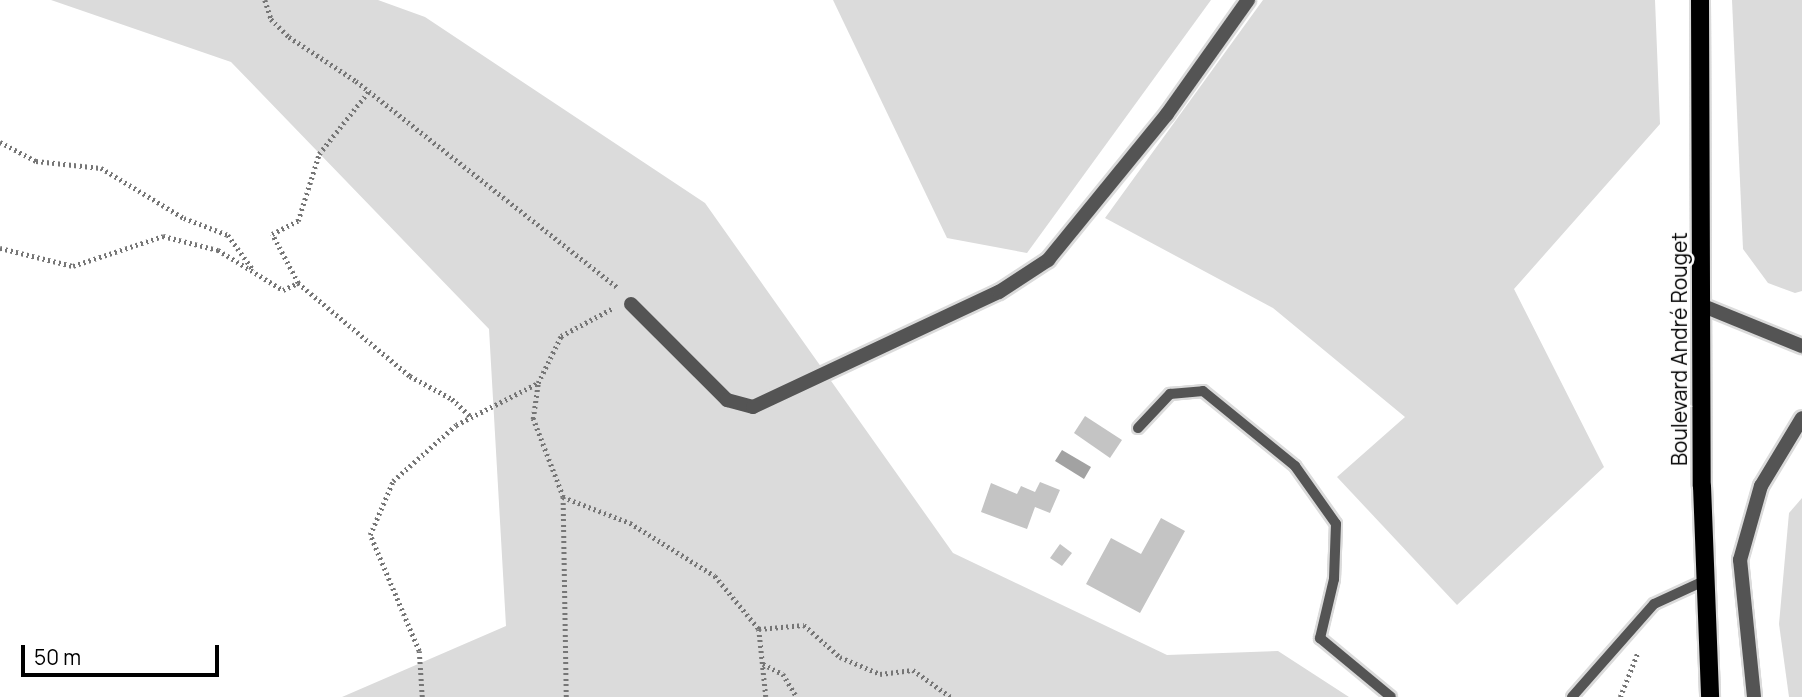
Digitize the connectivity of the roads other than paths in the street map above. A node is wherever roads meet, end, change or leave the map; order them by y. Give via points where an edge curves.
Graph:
1 (1248, 0) edge
2 (1700, 0) edge
3 (631, 304) road end
4 (1701, 305) junction
5 (1802, 346) edge
6 (1802, 418) edge
7 (1138, 428) dead end
8 (1704, 581) junction
9 (1391, 697) edge
10 (1573, 697) edge
11 (1710, 697) edge
12 (1754, 697) edge

1 - 3 street via 1167,114 1048,260 999,292 753,407 727,400
2 - 4 main road, Boulevard André Rouget
4 - 5 street
4 - 8 main road, Boulevard André Rouget
6 - 12 street via 1761,486 1740,560
7 - 9 lane via 1170,394 1203,391 1295,466 1336,524 1334,579 1320,638
8 - 10 lane via 1654,604
8 - 11 main road, Boulevard André Rouget

